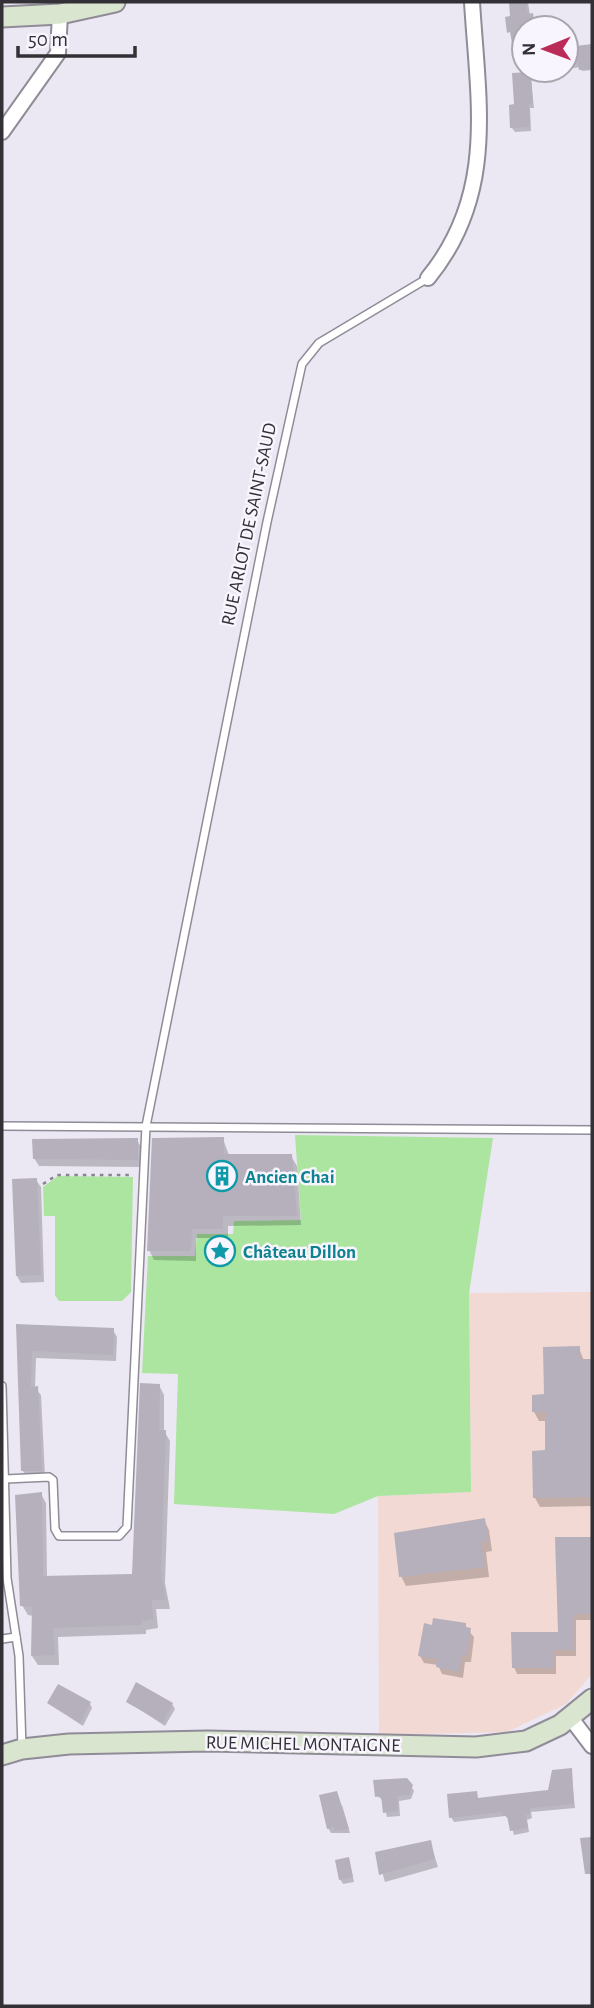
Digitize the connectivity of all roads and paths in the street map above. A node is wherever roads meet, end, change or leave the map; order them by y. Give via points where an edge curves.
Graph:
1 (115, 2) edge
2 (472, 2) edge
3 (60, 14) junction
4 (2, 17) edge
5 (2, 132) edge
6 (428, 278) joint
7 (2, 1126) edge
8 (146, 1126) junction
9 (592, 1130) edge
10 (143, 1175) junction
11 (43, 1184) dead end
12 (2, 1386) edge
13 (5, 1479) junction
14 (16, 1637) junction
15 (2, 1639) edge
16 (592, 1699) edge
17 (570, 1717) junction
18 (592, 1746) edge
19 (22, 1749) junction
20 (2, 1755) edge

1 - 3 street
2 - 6 street, RUE ARLOT DE SAINT-SAUD via 479,159 459,232
3 - 4 street
3 - 5 street via 58,52
6 - 8 lane, RUE ARLOT DE SAINT-SAUD via 319,343 302,364
7 - 8 lane
8 - 9 lane
8 - 10 lane, RUE ARLOT DE SAINT-SAUD
10 - 11 path via 57,1175
10 - 13 lane, RUE ARLOT DE SAINT-SAUD via 125,1532 119,1536 59,1536 53,1480
12 - 13 lane
13 - 14 lane via 7,1578
14 - 15 lane
14 - 19 lane
16 - 17 street, RUE MICHEL MONTAIGNE
17 - 18 street
17 - 19 street, RUE MICHEL MONTAIGNE via 526,1741 477,1747 207,1741
19 - 20 street, RUE MICHEL MONTAIGNE

